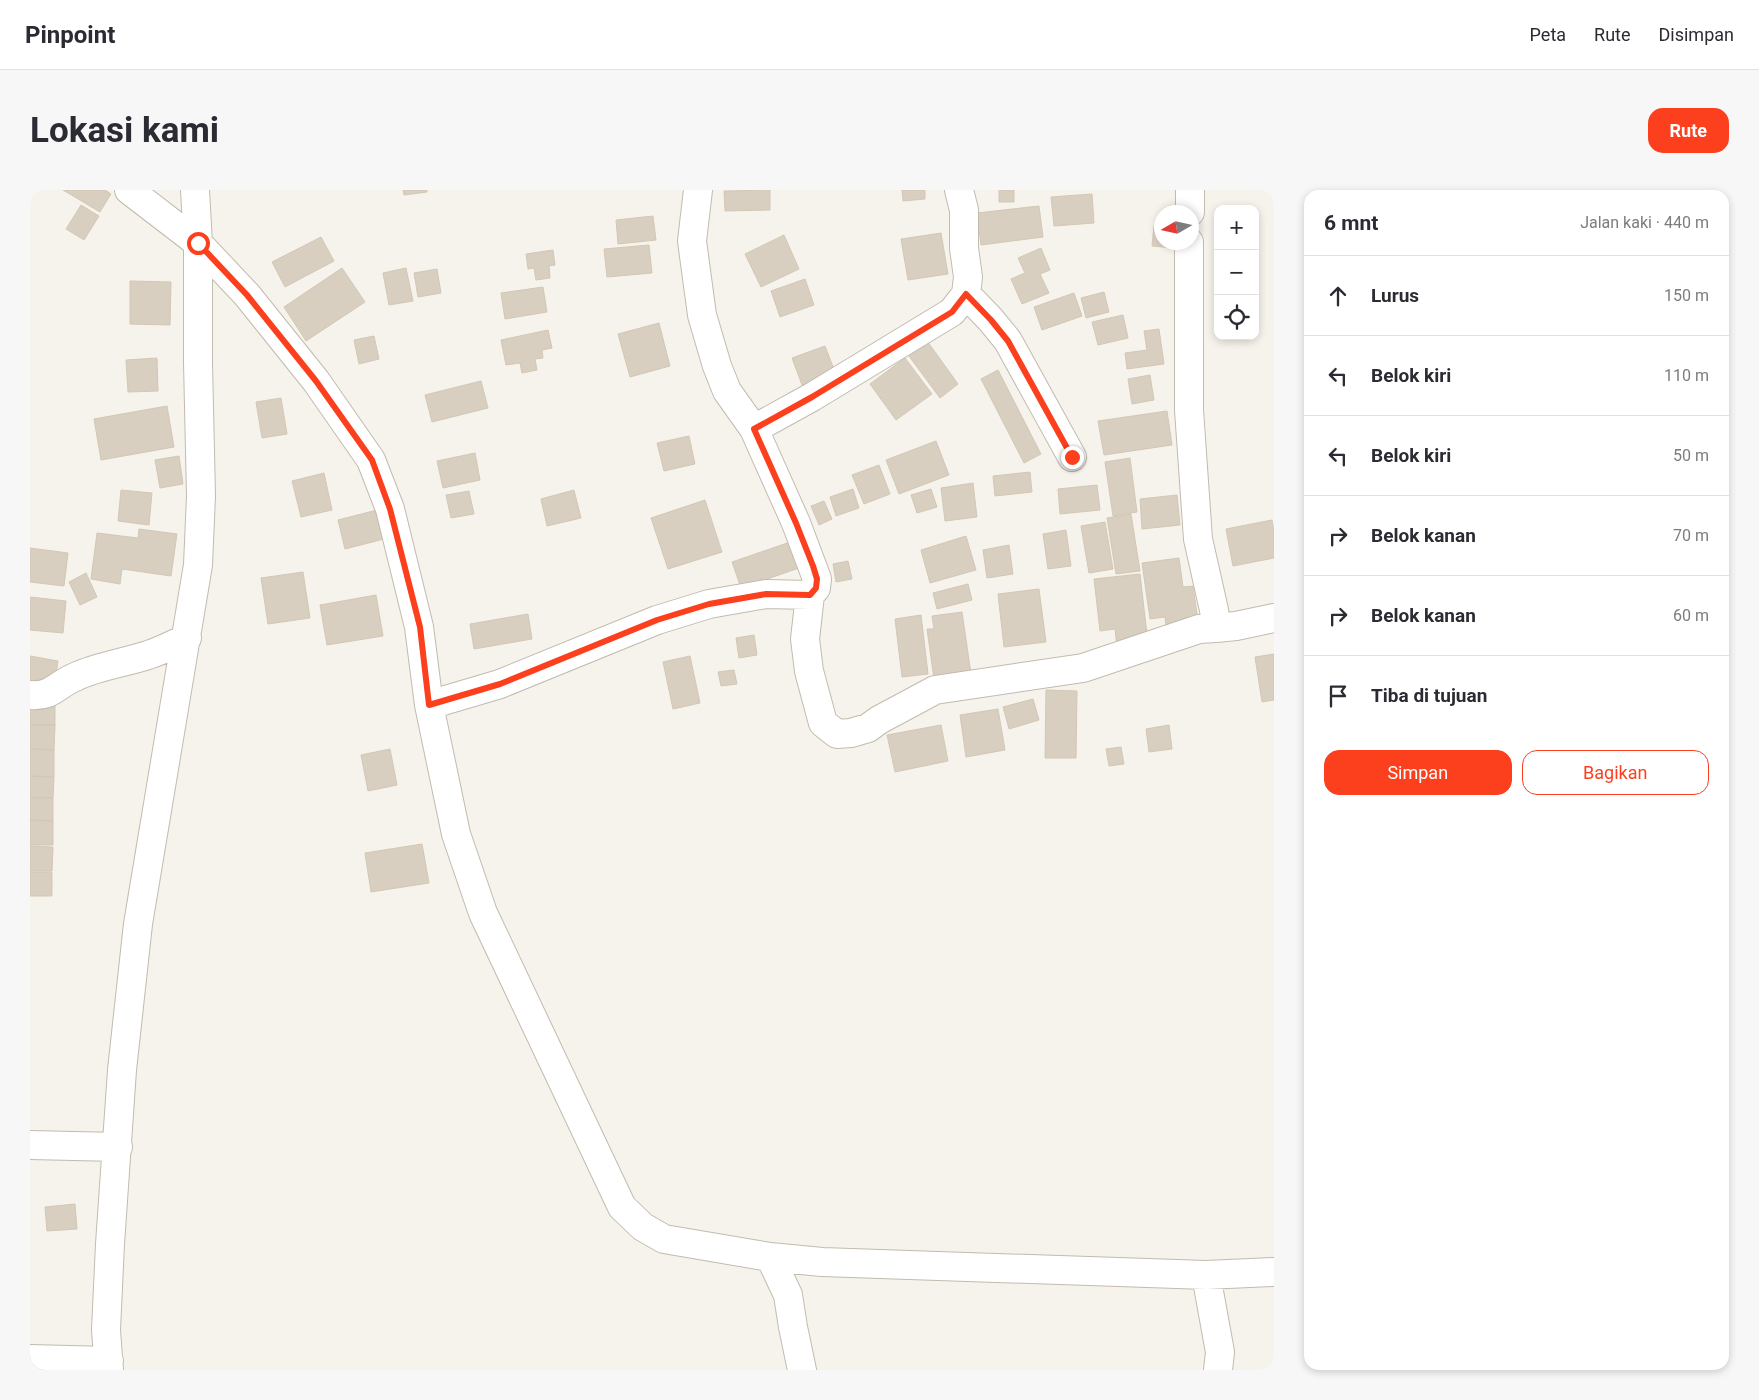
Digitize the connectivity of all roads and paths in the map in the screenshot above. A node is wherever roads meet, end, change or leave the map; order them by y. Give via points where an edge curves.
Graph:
1 (129, 190) edge
2 (195, 190) edge
3 (698, 190) edge
4 (959, 190) edge
5 (1190, 190) edge
6 (1190, 205) edge
7 (198, 243) junction
8 (1188, 250) edge
9 (966, 294) junction
10 (754, 429) junction
11 (1072, 457) dead end
12 (810, 595) junction
13 (1274, 618) edge
14 (1216, 628) junction
15 (187, 638) junction
16 (30, 695) edge
17 (429, 705) junction
18 (30, 1145) edge
19 (118, 1147) junction
20 (770, 1257) junction
21 (1274, 1272) edge
22 (1206, 1275) junction
23 (30, 1359) edge
24 (109, 1366) edge
25 (802, 1370) edge
26 (1218, 1370) edge

1 - 7 street
2 - 7 street
3 - 10 street via 692,241 702,316 727,391
4 - 9 street via 964,210
5 - 6 street
7 - 15 street via 200,516 198,565
7 - 17 street via 247,295 316,381 372,460 390,509 420,627
8 - 14 street via 1189,410 1198,540
9 - 10 street via 952,312
9 - 11 street via 1008,341
10 - 12 street via 813,566 817,579 816,588
12 - 14 street via 805,639 809,671 823,723 837,734 868,728 935,690 1083,668 1199,629
12 - 17 street via 766,594 709,604 657,620 500,684
13 - 14 street
15 - 16 street via 148,655 75,676 41,696
15 - 19 street via 138,924 122,1070
17 - 20 street via 456,834 482,913 622,1207 643,1227 664,1239
18 - 19 street
19 - 24 street via 107,1301
20 - 22 street via 822,1262
20 - 25 street via 788,1295
21 - 22 street
22 - 26 street via 1220,1352
23 - 24 street

